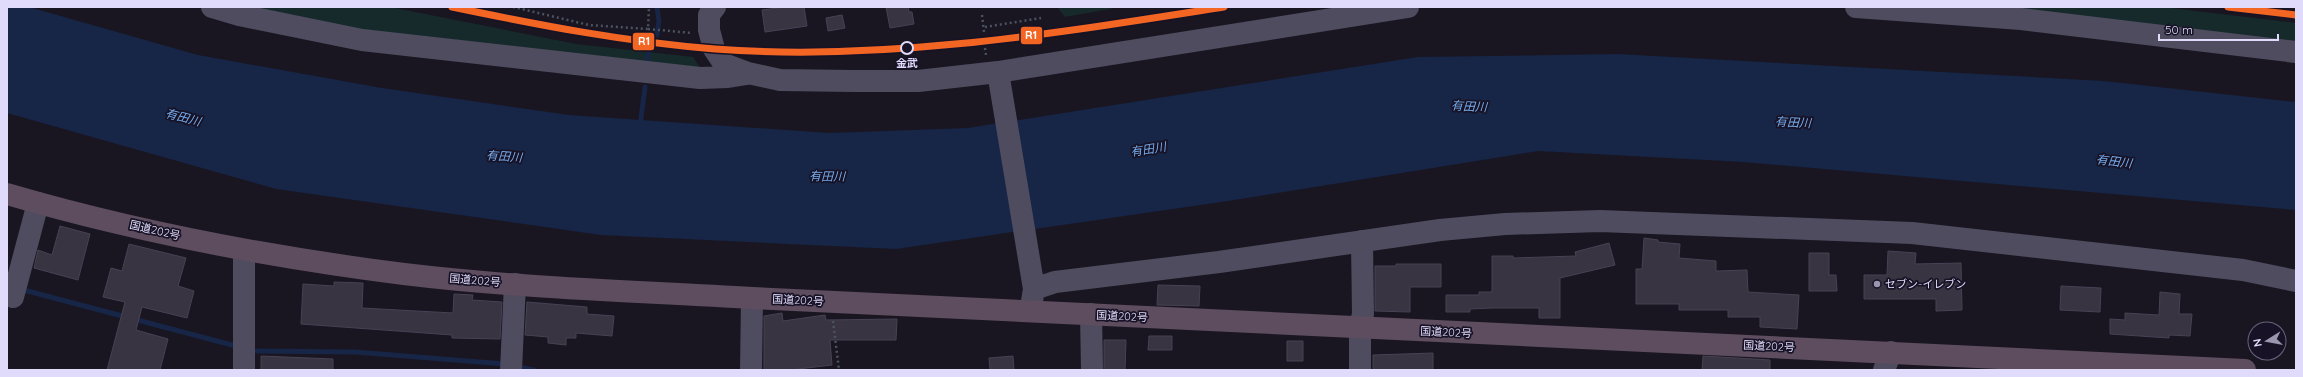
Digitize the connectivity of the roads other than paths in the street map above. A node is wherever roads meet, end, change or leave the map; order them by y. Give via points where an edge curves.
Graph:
1 (212, 7) edge
2 (715, 7) edge
3 (1408, 7) edge
4 (1856, 7) edge
5 (2296, 52) edge
6 (998, 72) junction
7 (748, 73) junction
8 (7, 194) edge
9 (38, 203) junction
10 (1362, 241) junction
11 (244, 251) junction
12 (2296, 281) edge
13 (516, 284) junction
14 (15, 289) dead end
15 (1034, 289) junction
16 (752, 298) junction
17 (1030, 311) junction
18 (1091, 314) junction
19 (1360, 327) junction
20 (1887, 361) edge
21 (2193, 368) edge
22 (244, 370) edge
23 (511, 370) edge
24 (751, 370) edge
25 (1092, 370) edge
26 (1360, 370) edge
27 (2245, 370) edge

1 - 7 street via 239,15 362,40 700,78
2 - 7 street via 709,15 709,30 714,49 724,64
3 - 6 street
4 - 5 street via 2021,19
6 - 7 street via 918,81 780,80
6 - 15 street
8 - 9 highway, 国道202号
9 - 11 highway, 国道202号
9 - 14 street
10 - 12 street via 1505,224 1592,221 1803,227 1912,233 2136,257 2243,270
10 - 15 street via 1055,282
10 - 19 street via 1363,314
11 - 13 highway, 国道202号 via 405,274
11 - 22 street
13 - 16 highway, 国道202号
13 - 23 street
15 - 17 street
16 - 17 highway, 国道202号
16 - 24 street
17 - 18 highway, 国道202号
18 - 19 highway, 国道202号
18 - 25 street
19 - 20 highway, 国道202号
19 - 26 street
20 - 21 highway, 国道202号
21 - 27 highway, 国道202号

